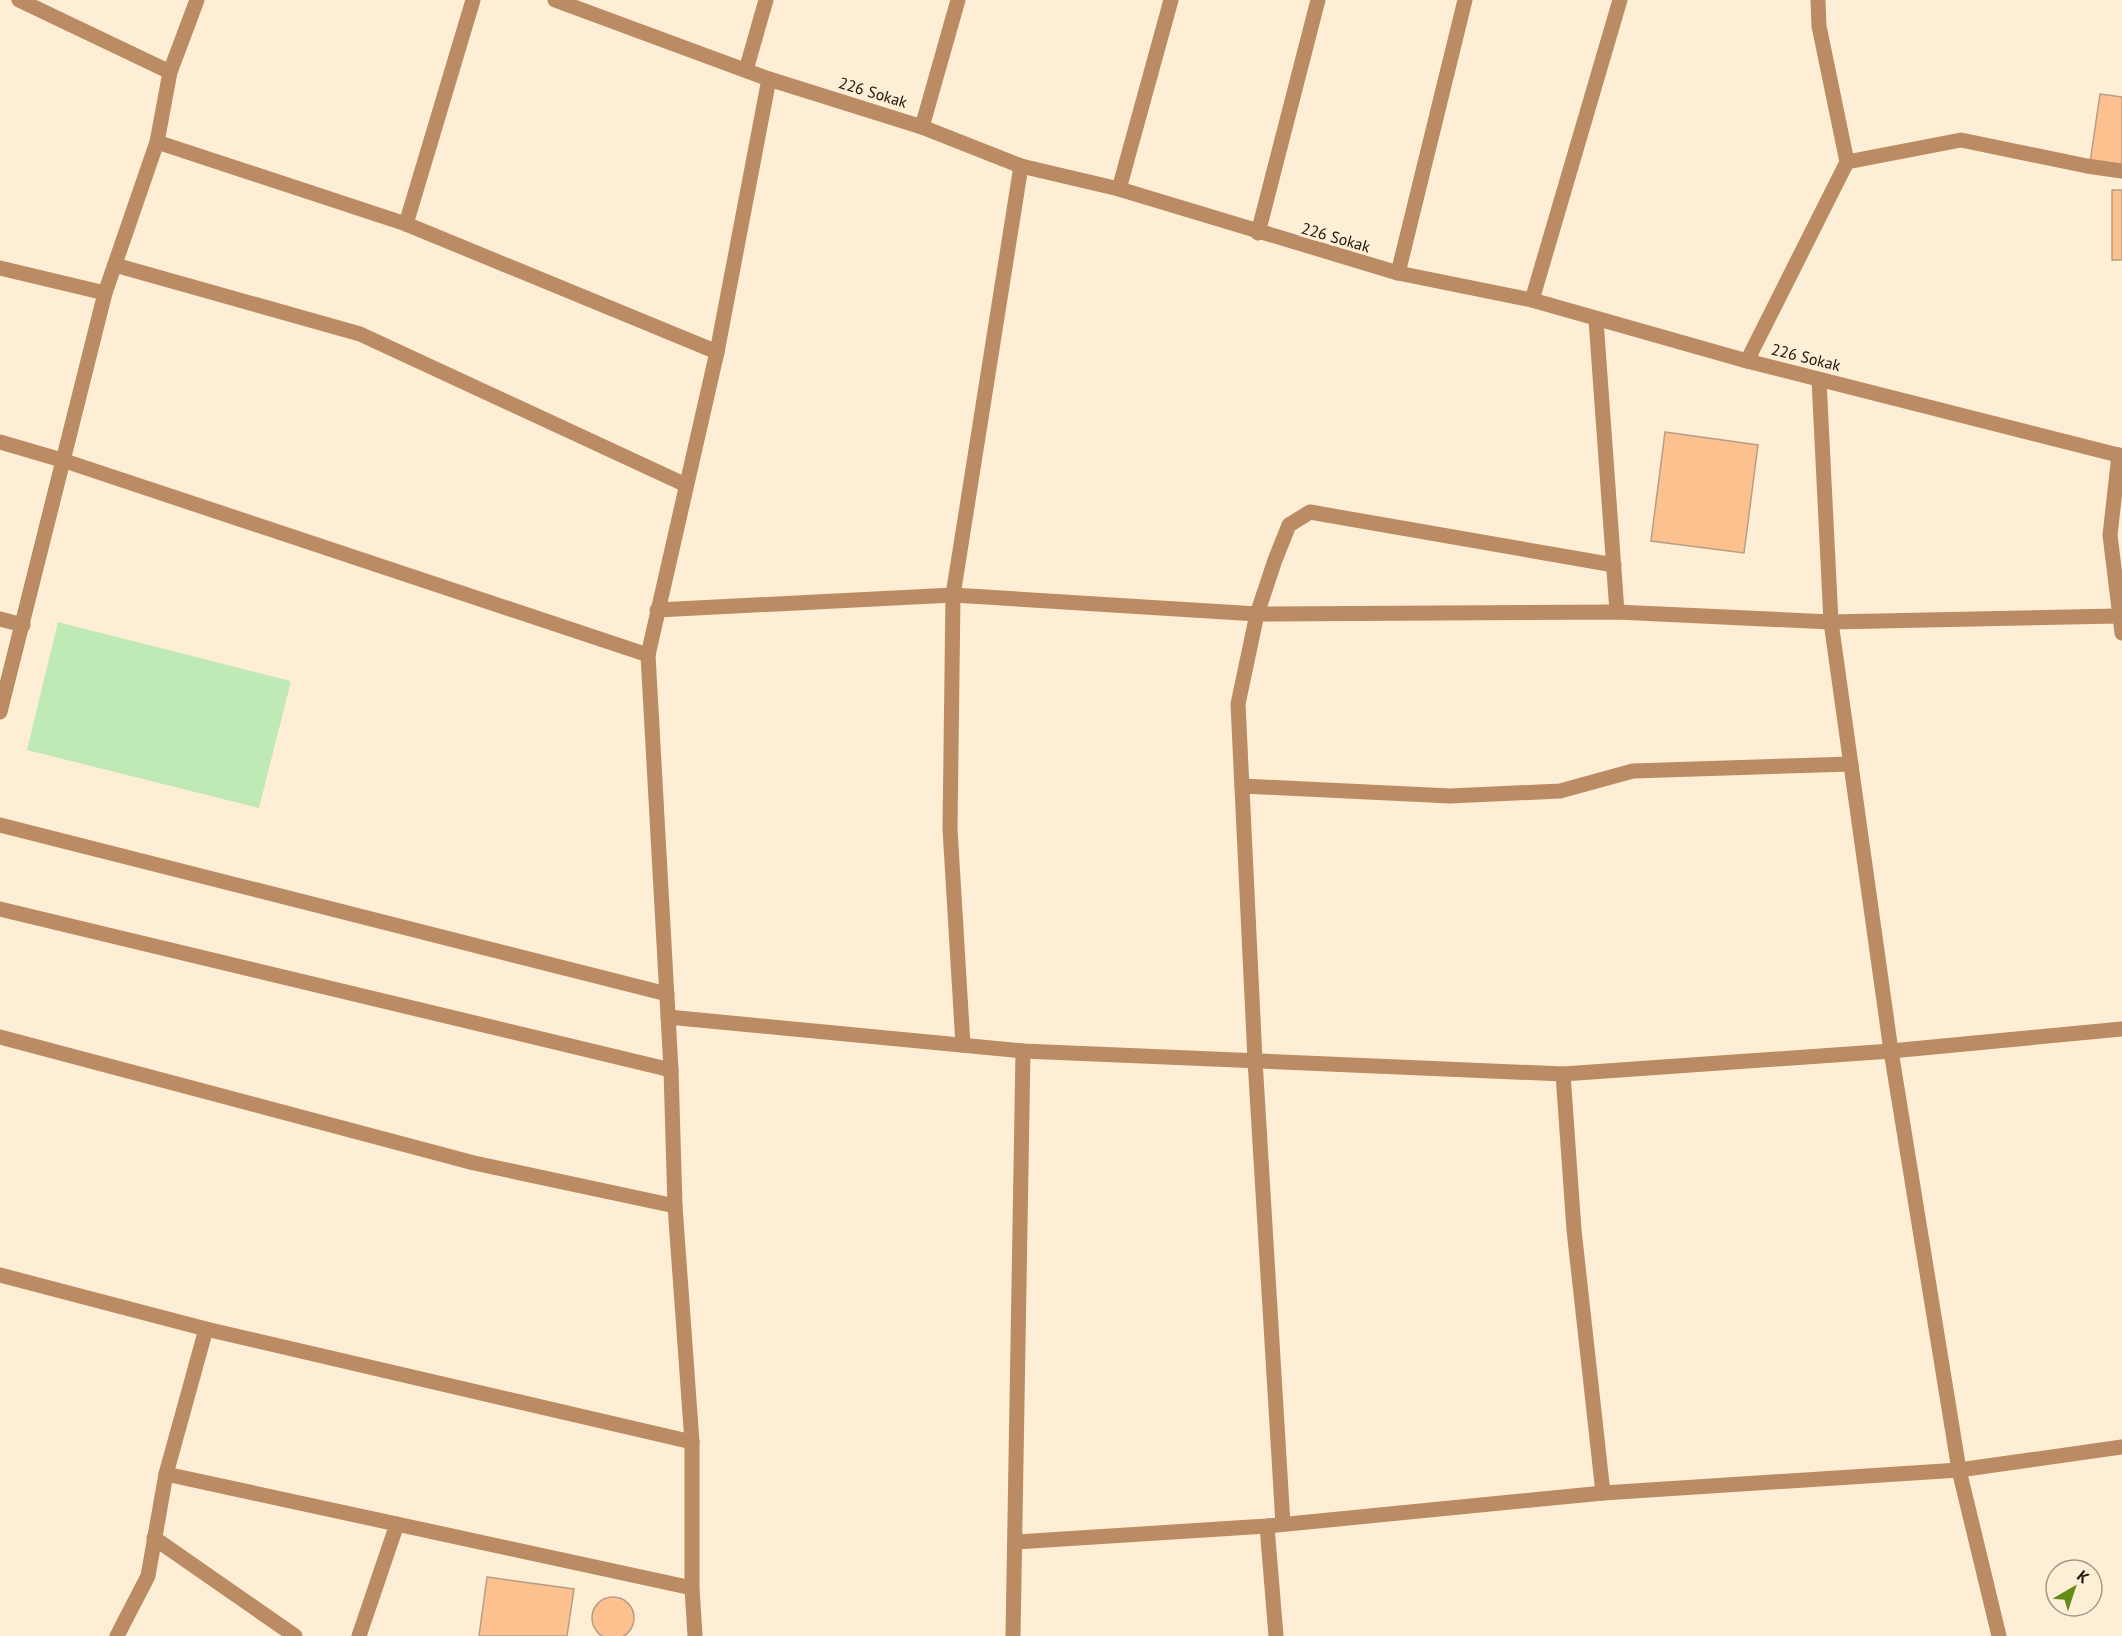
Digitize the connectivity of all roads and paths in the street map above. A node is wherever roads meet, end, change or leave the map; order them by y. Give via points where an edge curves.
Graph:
1 (19, 0) edge
2 (197, 0) edge
3 (473, 0) edge
4 (558, 0) edge
5 (766, 0) edge
6 (958, 0) edge
7 (1171, 0) edge
8 (1318, 0) edge
9 (1465, 0) edge
10 (1620, 0) edge
11 (1818, 0) edge
12 (746, 70) junction
13 (170, 72) junction
14 (769, 79) junction
15 (922, 127) junction
16 (157, 142) junction
17 (1846, 162) junction
18 (1021, 166) junction
19 (2122, 171) edge
20 (1119, 189) junction
21 (406, 224) junction
22 (1258, 233) junction
23 (115, 266) junction
24 (0, 268) edge
25 (1398, 273) junction
26 (105, 293) junction
27 (1532, 300) junction
28 (1596, 320) junction
29 (717, 352) junction
30 (1748, 361) junction
31 (1819, 380) junction
32 (0, 441) edge
33 (2121, 455) edge
34 (65, 461) junction
35 (686, 485) junction
36 (1614, 565) junction
37 (953, 595) junction
38 (657, 610) junction
39 (1617, 612) junction
40 (1257, 614) junction
41 (2118, 616) junction
42 (0, 619) edge
43 (1831, 622) junction
44 (23, 625) junction
45 (2122, 633) edge
46 (648, 655) junction
47 (0, 712) edge
48 (1851, 764) junction
49 (1242, 786) junction
50 (0, 825) edge
51 (0, 909) edge
52 (667, 994) junction
53 (668, 1017) junction
54 (2122, 1029) edge
55 (0, 1037) edge
56 (963, 1045) junction
57 (1023, 1051) junction
58 (1891, 1051) junction
59 (1255, 1060) junction
60 (671, 1070) junction
61 (1563, 1074) junction
62 (675, 1206) junction
63 (0, 1275) edge
64 (206, 1329) junction
65 (692, 1442) junction
66 (2122, 1447) edge
67 (1959, 1470) junction
68 (166, 1474) junction
69 (1603, 1493) junction
70 (398, 1524) junction
71 (1284, 1524) junction
72 (1267, 1526) junction
73 (154, 1538) junction
74 (1015, 1542) junction
75 (692, 1588) junction
76 (117, 1636) edge
77 (295, 1636) edge
78 (359, 1636) edge
79 (695, 1636) edge
80 (1013, 1636) edge
81 (1276, 1636) edge
82 (1999, 1636) edge

1 - 13 street
2 - 13 street
3 - 21 street
4 - 12 street, 226 Sokak
5 - 12 street
6 - 15 street
7 - 20 street
8 - 22 street
9 - 25 street
10 - 27 street
11 - 17 street via 1819,26
12 - 14 street, 226 Sokak
13 - 16 street
14 - 15 street, 226 Sokak
14 - 29 street
15 - 18 street, 226 Sokak
16 - 21 street
16 - 23 street
17 - 19 street via 1961,140
17 - 30 street
18 - 20 street, 226 Sokak
18 - 37 street
20 - 22 street, 226 Sokak
21 - 29 street
22 - 25 street, 226 Sokak
23 - 26 street
23 - 35 street via 360,333
24 - 26 street
25 - 27 street, 226 Sokak
26 - 34 street
27 - 28 street, 226 Sokak
28 - 30 street, 226 Sokak
28 - 36 street
29 - 35 street
30 - 31 street, 226 Sokak
31 - 33 street, 226 Sokak
31 - 43 street
32 - 34 street
33 - 41 street via 2110,535
34 - 44 street
34 - 46 street
35 - 38 street
36 - 39 street
36 - 40 street via 1310,512 1289,525
37 - 38 street
37 - 40 street
37 - 56 street via 950,829
38 - 46 street
39 - 40 street
39 - 43 street
40 - 49 street via 1238,704
41 - 43 street
41 - 45 street
42 - 44 street
43 - 48 street
44 - 47 street
46 - 52 street
48 - 49 street via 1632,771 1560,791 1450,796
48 - 58 street
49 - 59 street
50 - 52 street
51 - 60 street
52 - 53 street
53 - 56 street
53 - 60 street
54 - 58 street
55 - 62 street via 474,1163
56 - 57 street
57 - 59 street
57 - 74 street
58 - 61 street
58 - 67 street
59 - 61 street
59 - 71 street
60 - 62 street
61 - 69 street via 1574,1230
62 - 65 street
63 - 64 street
64 - 65 street
64 - 68 street
65 - 75 street
66 - 67 street
67 - 69 street
67 - 82 street
68 - 70 street
68 - 73 street
69 - 71 street
70 - 75 street
70 - 78 street
71 - 72 street
72 - 74 street
72 - 81 street
73 - 76 street via 148,1576
73 - 77 street
74 - 80 street
75 - 79 street

